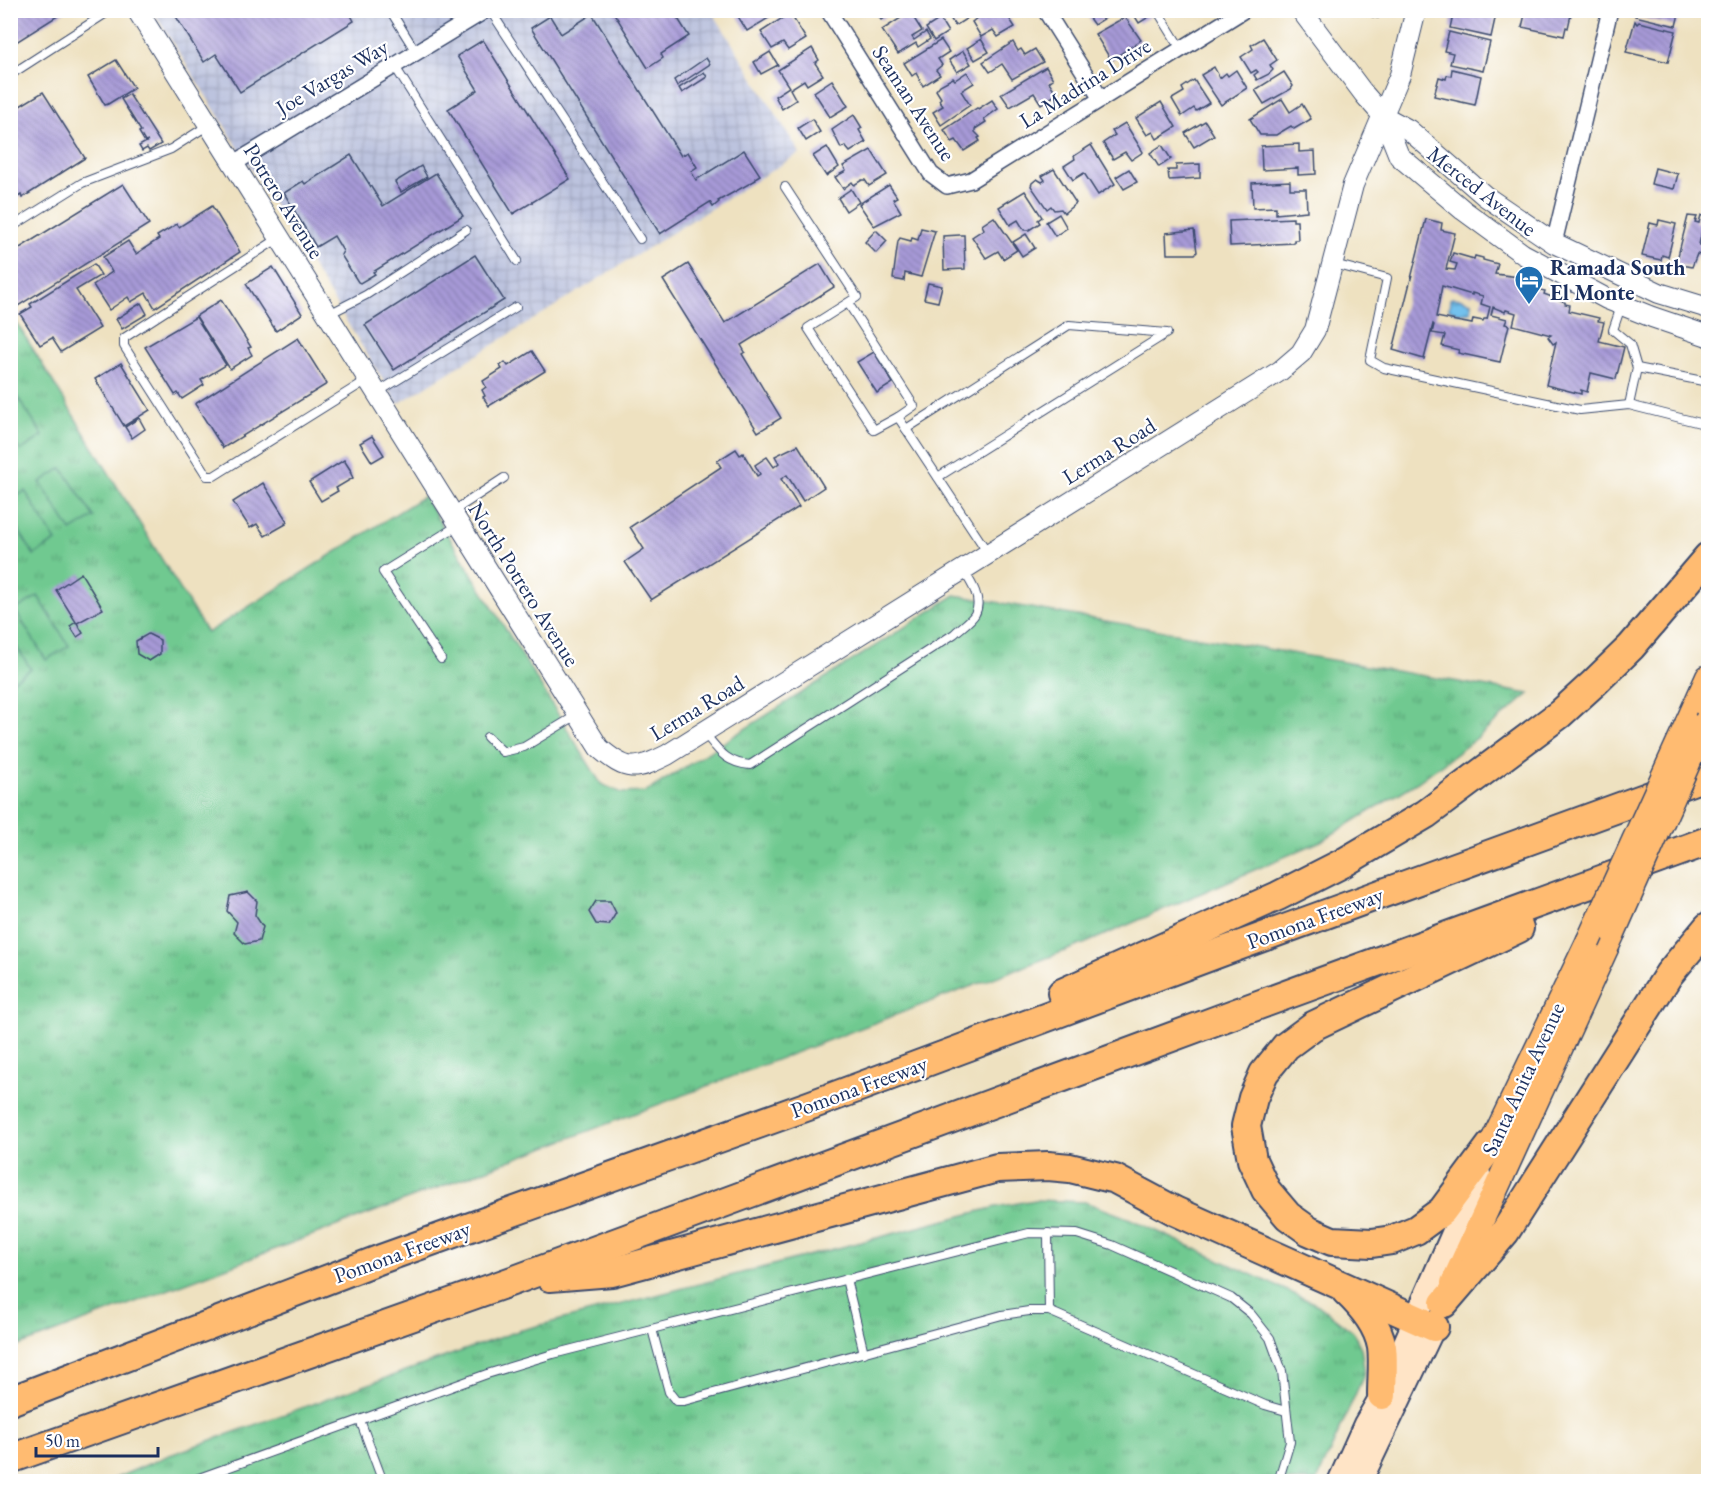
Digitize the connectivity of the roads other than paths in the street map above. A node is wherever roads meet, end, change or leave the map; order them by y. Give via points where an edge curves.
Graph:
1 (111, 10) edge
2 (137, 10) edge
3 (390, 10) edge
4 (488, 10) edge
5 (828, 10) edge
6 (1045, 10) edge
7 (1157, 10) edge
8 (1244, 10) edge
9 (1301, 10) edge
10 (1416, 10) edge
11 (1610, 10) edge
12 (1181, 49) junction
13 (416, 52) junction
14 (394, 65) junction
15 (10, 75) edge
16 (1101, 99) junction
17 (1383, 116) junction
18 (209, 125) junction
19 (233, 164) junction
20 (947, 186) joint
21 (785, 188) dead end
22 (10, 228) edge
23 (466, 230) dead end
24 (279, 237) junction
25 (640, 239) dead end
26 (1554, 243) junction
27 (517, 261) dead end
28 (1333, 264) junction
29 (1631, 280) junction
30 (848, 303) junction
31 (1621, 305) junction
32 (516, 307) dead end
33 (1708, 308) edge
34 (327, 314) junction
35 (1708, 336) edge
36 (1637, 368) junction
37 (1708, 382) edge
38 (372, 386) junction
39 (1629, 405) junction
40 (391, 416) joint
41 (898, 417) junction
42 (1708, 425) edge
43 (906, 429) junction
44 (938, 477) junction
45 (504, 478) dead end
46 (455, 519) junction
47 (989, 554) junction
48 (1708, 557) edge
49 (963, 570) junction
50 (441, 659) dead end
51 (1708, 677) edge
52 (578, 714) junction
53 (1698, 721) edge
54 (704, 732) junction
55 (487, 737) dead end
56 (628, 767) joint
57 (1701, 777) edge
58 (1708, 842) edge
59 (1671, 855) junction
60 (1708, 927) edge
61 (811, 1105) junction
62 (1491, 1145) junction
63 (1048, 1233) junction
64 (846, 1279) junction
65 (515, 1280) junction
66 (1341, 1285) junction
67 (1048, 1311) junction
68 (1432, 1316) junction
69 (652, 1329) junction
70 (864, 1353) junction
71 (1382, 1395) junction
72 (10, 1401) edge
73 (1286, 1411) junction
74 (360, 1420) junction
75 (10, 1459) edge
76 (188, 1482) edge
77 (383, 1482) edge
78 (1278, 1482) edge
79 (1339, 1482) edge
80 (1360, 1482) edge

1 - 15 lane
2 - 18 street, Potrero Avenue
3 - 13 lane
4 - 13 street, Joe Vargas Way
4 - 25 lane
5 - 20 street, Seaman Avenue via 931,174
6 - 16 street
7 - 12 lane
8 - 12 street, La Madrina Drive
9 - 17 street, Merced Avenue
10 - 17 street, Lerma Road via 1400,75
11 - 26 street
12 - 16 street, La Madrina Drive
13 - 14 street, Joe Vargas Way
14 - 19 street, Joe Vargas Way
14 - 27 lane
16 - 20 street, La Madrina Drive via 971,180
17 - 26 street, Merced Avenue via 1409,130 1485,196
17 - 28 street, Lerma Road via 1353,185
17 - 31 street, Merced Avenue via 1399,156 1463,210 1523,254
18 - 19 street, Potrero Avenue
18 - 22 lane via 171,149 82,183
19 - 24 street, Potrero Avenue
21 - 30 lane via 857,297
23 - 34 lane via 366,295
24 - 34 street, Potrero Avenue
24 - 38 lane via 124,338 124,346 207,476 214,476
26 - 29 street, Merced Avenue
28 - 39 lane via 1387,278 1370,360 1384,368 1580,410
28 - 47 street, Lerma Road via 1315,330 1301,353 1280,371
29 - 31 lane
29 - 33 street, Merced Avenue
30 - 41 lane via 914,406
30 - 41 lane via 808,328 874,430
31 - 35 street, Merced Avenue
31 - 36 lane via 1613,330 1630,344
32 - 38 lane
34 - 38 street, Potrero Avenue
36 - 37 lane
36 - 39 lane
38 - 40 street, Potrero Avenue
39 - 42 lane
40 - 46 street, North Potrero Avenue
41 - 43 lane
43 - 44 lane
43 - 44 lane via 1069,325 1167,333
44 - 47 lane
45 - 46 lane
46 - 50 lane via 383,572
46 - 52 street, North Potrero Avenue
47 - 49 street, Lerma Road
48 - 61 highway via 1631,647 1560,714 1405,828 1278,896
49 - 54 street, Lerma Road
49 - 54 lane via 978,600 975,614 954,634 750,765 735,764
51 - 53 main road, Santa Anita Avenue
52 - 55 lane via 524,747 503,752
52 - 56 street, North Potrero Avenue via 599,748
53 - 62 main road, Santa Anita Avenue, bridge
53 - 68 main road, Santa Anita Avenue, bridge via 1613,933
54 - 56 street, Lerma Road via 645,766
57 - 61 highway, Pomona Freeway
58 - 59 highway
59 - 62 highway via 1313,1026 1286,1046 1264,1073 1246,1126 1252,1160 1266,1190 1288,1216 1332,1241 1353,1243 1392,1240 1416,1230 1442,1211
59 - 65 highway
60 - 68 highway via 1669,974 1505,1232
61 - 72 highway, Pomona Freeway via 381,1259
62 - 68 main road, Santa Anita Avenue
63 - 64 lane via 1029,1233
63 - 67 lane
63 - 73 lane via 1077,1234 1112,1245 1231,1298 1251,1314 1270,1338 1282,1371
64 - 69 lane
64 - 70 lane
65 - 66 highway via 612,1272 997,1168 1024,1165 1070,1168 1115,1179 1175,1211
65 - 75 highway
66 - 68 highway
66 - 71 highway via 1364,1309 1379,1336
67 - 70 lane via 1002,1315
67 - 73 lane
68 - 71 main road, Santa Anita Avenue
68 - 80 main road, Santa Anita Avenue
69 - 70 lane via 669,1392 676,1401
69 - 74 lane via 498,1371
71 - 79 main road, Santa Anita Avenue
73 - 78 lane via 1290,1442
74 - 76 lane
74 - 77 lane

